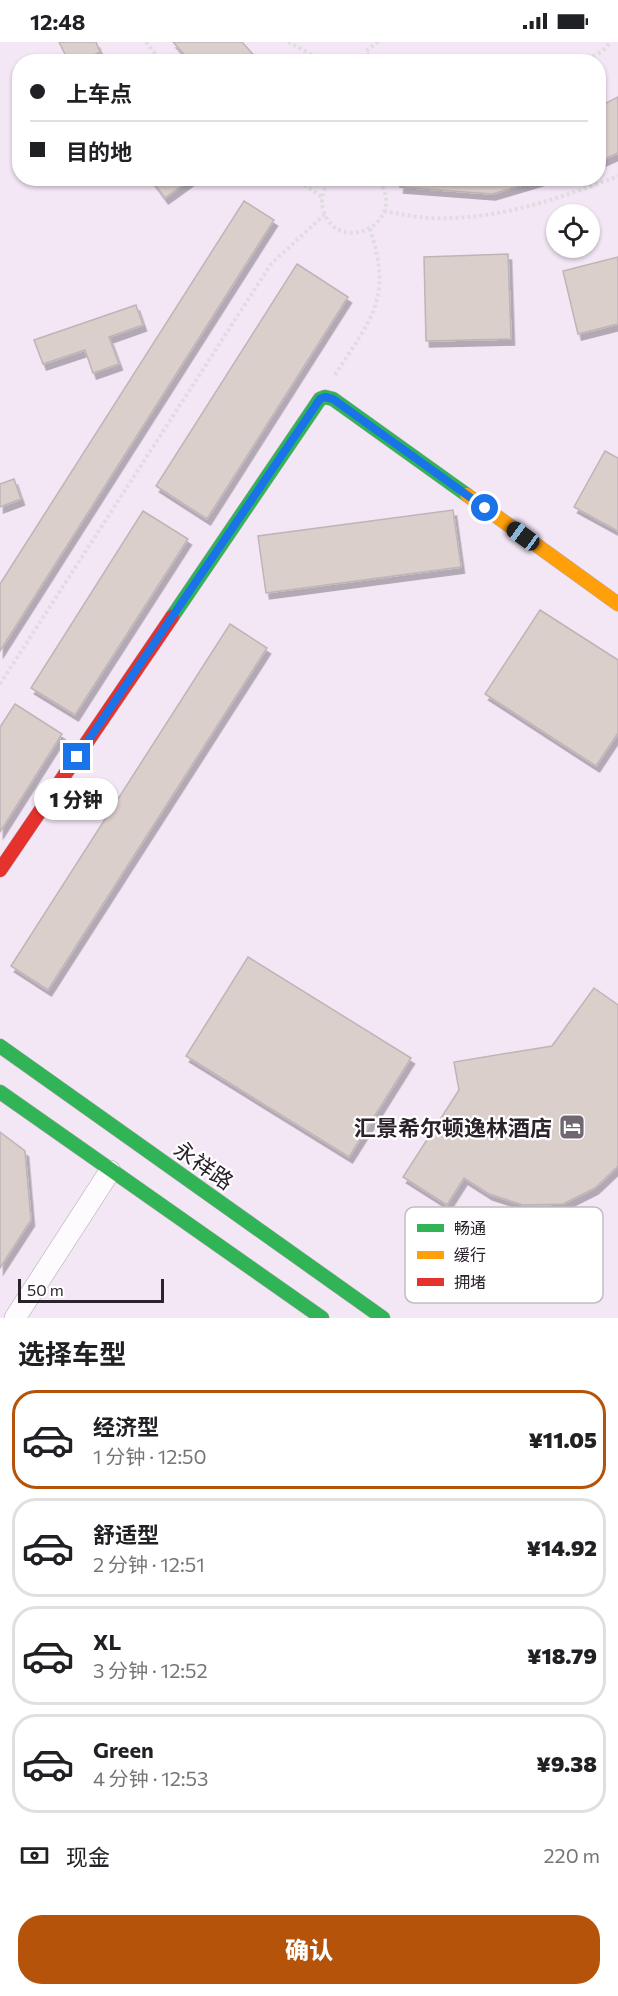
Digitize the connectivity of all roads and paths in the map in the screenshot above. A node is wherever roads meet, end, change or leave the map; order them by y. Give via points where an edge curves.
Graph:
1 (288, 42) edge
2 (378, 42) edge
3 (611, 42) edge
4 (311, 54) edge
5 (367, 54) edge
6 (597, 54) edge
7 (306, 186) edge
8 (326, 186) edge
9 (381, 186) edge
10 (590, 186) edge
11 (322, 197) junction
12 (384, 211) junction
13 (325, 214) junction
14 (370, 229) junction
15 (320, 399) junction
16 (618, 604) edge
17 (0, 684) edge
18 (0, 870) edge
19 (0, 1046) edge
20 (0, 1092) edge
21 (110, 1171) junction
22 (15, 1318) edge
23 (322, 1318) edge
24 (383, 1318) edge

1 - 4 path
2 - 5 path
3 - 6 path
7 - 11 path
8 - 11 path
9 - 12 path via 385,194
10 - 12 path via 537,205 483,216 430,218
11 - 13 path
12 - 14 path
13 - 14 path via 341,231
13 - 17 path via 271,264
14 - 15 path via 380,268 380,291 373,314
15 - 16 street via 333,399
15 - 18 street
19 - 24 street, 永祥路
20 - 21 street
21 - 22 street
21 - 23 street

